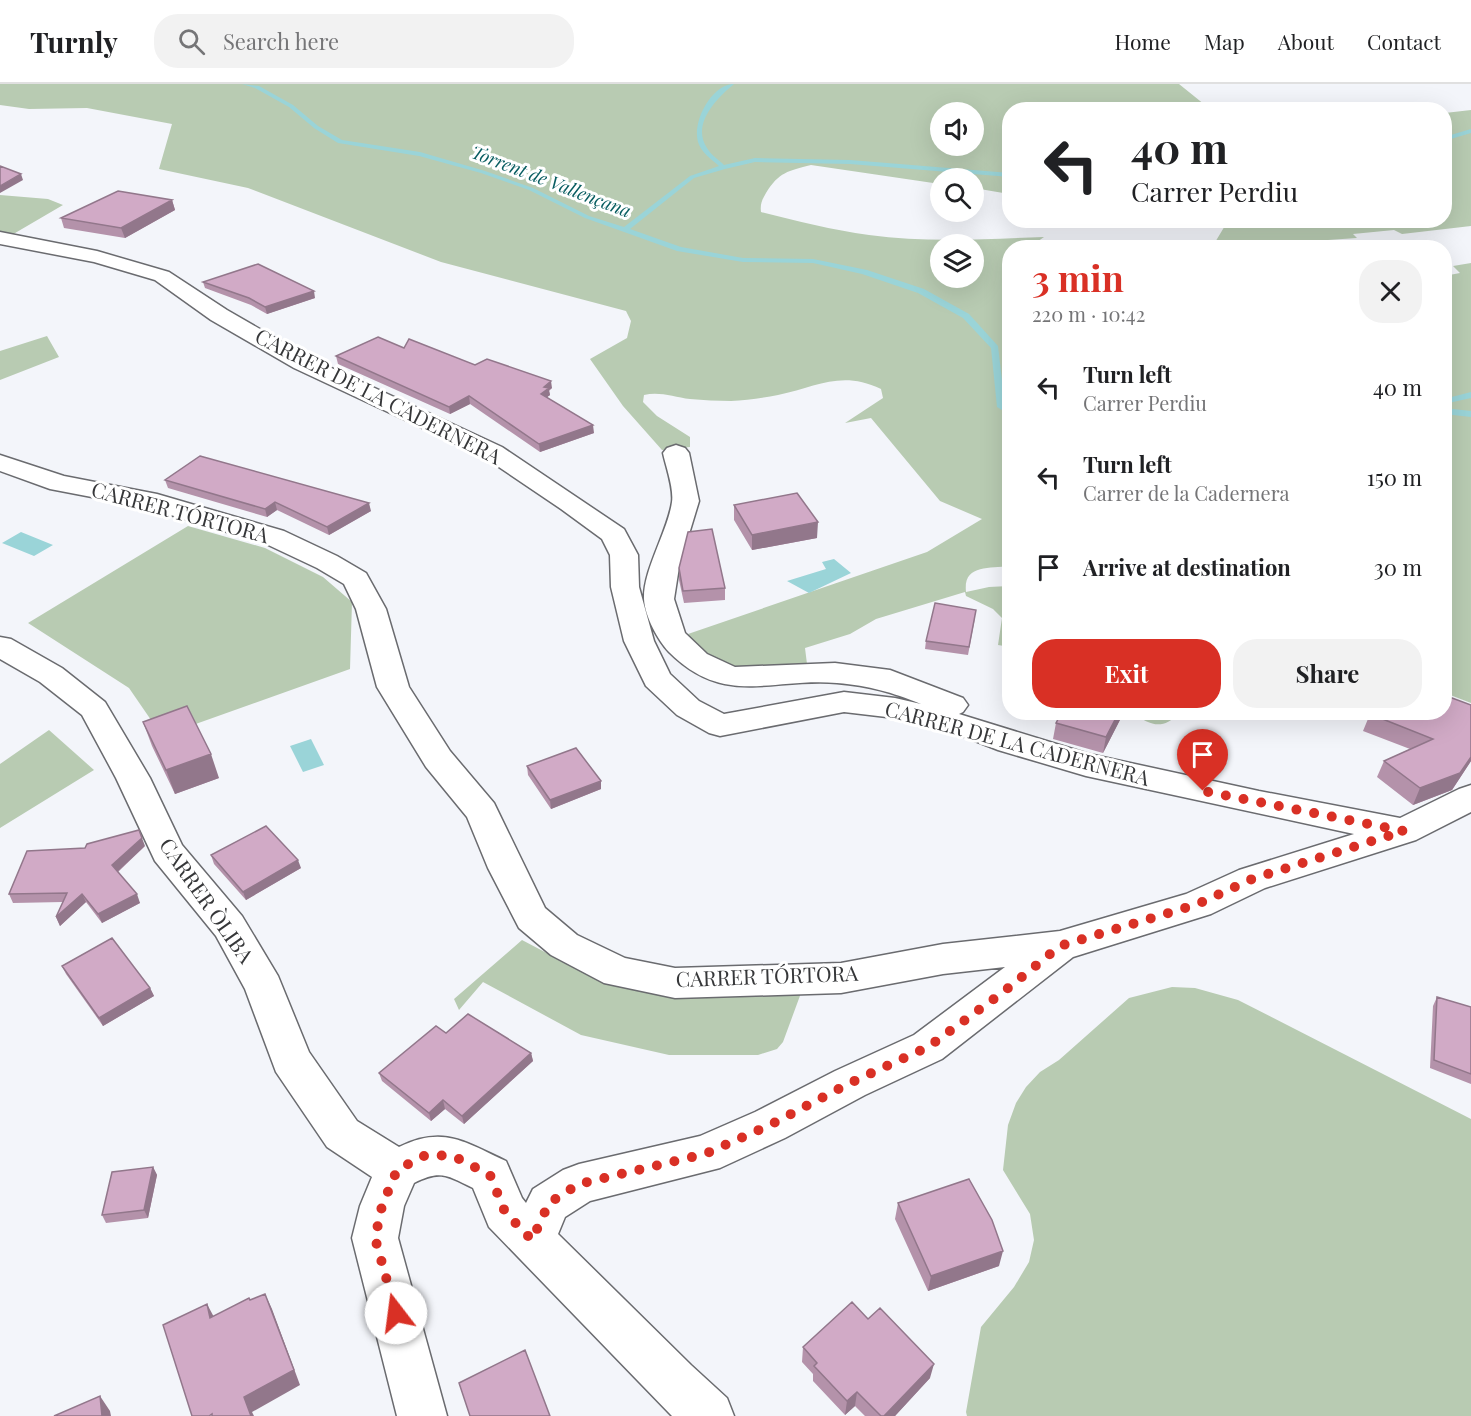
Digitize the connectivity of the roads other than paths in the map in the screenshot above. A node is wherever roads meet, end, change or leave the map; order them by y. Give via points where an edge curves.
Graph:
1 (0, 238) edge
2 (676, 453) dead end
3 (0, 463) edge
4 (0, 646) edge
5 (970, 727) junction
6 (1471, 797) edge
7 (1404, 831) junction
8 (1060, 946) junction
9 (397, 1170) junction
10 (532, 1240) junction
11 (422, 1416) edge
12 (709, 1416) edge

1 - 5 street, CARRER DE LA CADERNERA via 98,257 162,276 292,358 482,447 570,503 614,535 624,555 625,587 636,630 657,679 688,708 720,725 844,702 896,708
2 - 5 street via 686,501 664,567 659,599 671,636 696,661 731,677 835,673 890,680 953,705
3 - 8 street, CARRER TÓRTORA via 59,483 148,500 274,537 356,579 371,609 393,687 438,759 482,812 532,918 564,945 618,972 675,983 841,978 943,959
4 - 9 street, CARRER ÒLIBA via 51,675 94,709 168,852 229,927 264,987 291,1060 342,1134
5 - 7 street, CARRER DE LA CADERNERA via 1086,765
6 - 7 street
7 - 8 street via 1252,879 1198,904
8 - 10 street via 928,1047 705,1154 579,1184 549,1203
9 - 10 street via 426,1155 453,1156 490,1175 505,1212
9 - 11 street via 382,1206 375,1238
10 - 12 street

